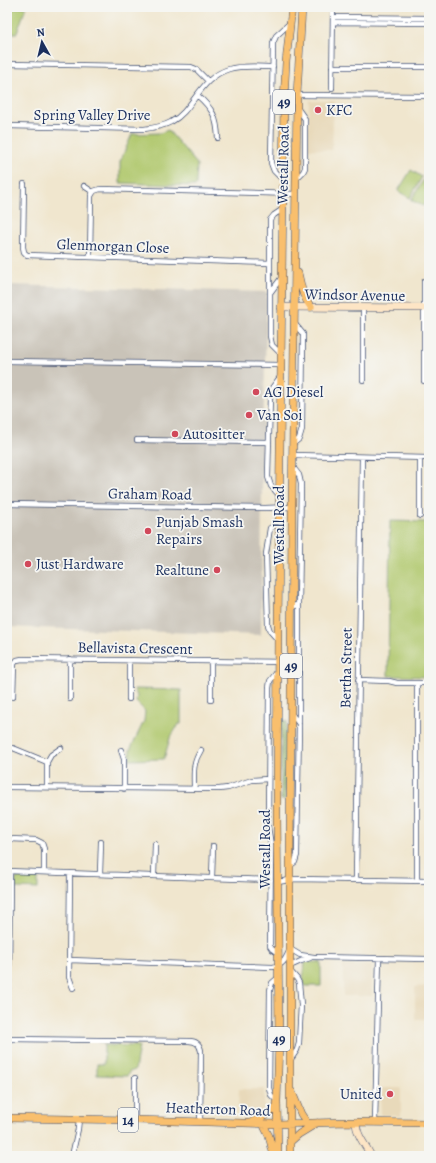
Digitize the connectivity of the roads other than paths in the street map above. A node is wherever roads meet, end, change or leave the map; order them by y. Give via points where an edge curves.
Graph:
1 (292, 7) edge
2 (302, 7) edge
3 (333, 7) edge
4 (429, 18) edge
5 (333, 20) junction
6 (399, 20) junction
7 (290, 23) junction
8 (429, 23) edge
9 (7, 64) edge
10 (273, 67) junction
11 (332, 67) junction
12 (429, 67) edge
13 (208, 81) junction
14 (332, 88) dead end
15 (197, 95) junction
16 (297, 95) junction
17 (429, 96) edge
18 (297, 108) junction
19 (7, 126) edge
20 (218, 138) dead end
21 (296, 179) junction
22 (283, 180) junction
23 (24, 184) dead end
24 (84, 186) dead end
25 (93, 192) junction
26 (296, 194) junction
27 (283, 195) junction
28 (283, 209) junction
29 (90, 257) junction
30 (295, 261) junction
31 (270, 263) junction
32 (282, 277) junction
33 (424, 281) dead end
34 (270, 293) junction
35 (281, 307) junction
36 (294, 307) junction
37 (311, 307) junction
38 (363, 308) junction
39 (427, 308) edge
40 (294, 323) junction
41 (280, 353) junction
42 (7, 361) edge
43 (281, 365) junction
44 (280, 377) junction
45 (363, 380) dead end
46 (424, 381) dead end
47 (137, 440) dead end
48 (269, 442) junction
49 (293, 444) junction
50 (292, 455) junction
51 (362, 457) junction
52 (420, 458) junction
53 (429, 458) edge
54 (292, 466) junction
55 (276, 492) junction
56 (7, 504) edge
57 (279, 507) junction
58 (292, 507) junction
59 (420, 516) dead end
60 (279, 523) junction
61 (299, 604) junction
62 (291, 608) junction
63 (278, 626) junction
64 (291, 626) junction
65 (278, 640) junction
66 (70, 659) junction
67 (130, 660) junction
68 (212, 661) junction
69 (278, 662) junction
70 (291, 662) junction
71 (278, 672) junction
72 (358, 680) junction
73 (417, 683) junction
74 (429, 683) edge
75 (13, 697) dead end
76 (70, 699) dead end
77 (129, 699) dead end
78 (211, 700) dead end
79 (290, 712) junction
80 (299, 724) junction
81 (278, 744) junction
82 (13, 748) dead end
83 (61, 748) dead end
84 (121, 750) dead end
85 (201, 750) dead end
86 (268, 758) junction
87 (47, 762) junction
88 (268, 779) junction
89 (7, 787) edge
90 (46, 788) junction
91 (124, 788) junction
92 (194, 789) junction
93 (9, 839) dead end
94 (101, 842) dead end
95 (155, 844) dead end
96 (213, 846) dead end
97 (290, 866) junction
98 (9, 871) edge
99 (44, 872) junction
100 (70, 873) junction
101 (100, 874) junction
102 (154, 876) junction
103 (212, 878) junction
104 (290, 879) junction
105 (356, 880) junction
106 (416, 880) junction
107 (274, 881) junction
108 (429, 881) edge
109 (290, 949) junction
110 (314, 957) junction
111 (378, 958) junction
112 (429, 959) edge
113 (69, 960) junction
114 (278, 966) junction
115 (291, 969) junction
116 (9, 986) dead end
117 (73, 988) dead end
118 (7, 1039) edge
119 (135, 1078) dead end
120 (290, 1086) junction
121 (277, 1104) junction
122 (7, 1118) edge
123 (79, 1119) junction
124 (135, 1120) junction
125 (200, 1122) junction
126 (359, 1122) junction
127 (317, 1123) junction
128 (375, 1123) junction
129 (429, 1123) edge
130 (250, 1124) junction
131 (263, 1124) junction
132 (277, 1124) junction
133 (291, 1124) junction
134 (307, 1124) junction
135 (290, 1142) junction
136 (72, 1156) edge
137 (274, 1156) edge
138 (278, 1156) edge
139 (290, 1156) edge
140 (371, 1156) edge

1 - 7 main road, Westall Road / 49
2 - 16 main road, Westall Road / 49
3 - 5 street
4 - 6 street
5 - 6 street
5 - 11 street
6 - 8 street
7 - 10 street, Westall Road via 274,40
7 - 22 main road, Westall Road / 49 via 284,101
9 - 13 street via 191,67
10 - 13 street, Spring Valley Drive via 230,68
10 - 22 street, Westall Road via 272,162 274,171
11 - 12 street
11 - 14 street
13 - 15 street, Spring Valley Drive
15 - 19 street, Spring Valley Drive via 182,114 172,122 158,127 144,129
15 - 20 street via 212,110 216,119
16 - 17 street
16 - 18 main road, Westall Road / 49
18 - 21 main road, Westall Road / 49
18 - 21 street, Westall Road via 306,119 305,168
21 - 26 main road, Westall Road / 49
22 - 27 main road, Westall Road / 49
23 - 29 street, Glenmorgan Close via 24,252 33,256
24 - 25 street
25 - 27 street via 100,189
25 - 29 street
26 - 27 street
26 - 30 main road, Westall Road / 49
27 - 28 main road, Westall Road / 49
28 - 31 street, Westall Road via 270,220
28 - 32 main road, Westall Road / 49
29 - 31 street, Glenmorgan Close
30 - 36 main road, Westall Road / 49
30 - 37 main road via 301,291
31 - 34 street, Westall Road
32 - 34 street
32 - 35 main road, Westall Road / 49
33 - 39 street
34 - 41 street, Westall Road via 270,336 272,345
35 - 36 street, Windsor Avenue
35 - 41 main road, Westall Road / 49
36 - 37 street, Windsor Avenue
36 - 40 main road, Westall Road / 49
37 - 38 street, Windsor Avenue
38 - 39 street, Windsor Avenue
38 - 45 street
39 - 46 street
40 - 49 main road, Westall Road / 49
40 - 49 street, Westall Road via 303,334 302,429 299,438
41 - 43 main road, Westall Road / 49
42 - 43 street
43 - 44 main road, Westall Road / 49
44 - 48 street, Westall Road via 270,393
44 - 55 main road, Westall Road / 49
47 - 48 street
48 - 55 street, Westall Road via 268,477
49 - 50 main road, Westall Road / 49
50 - 51 street
50 - 54 main road, Westall Road / 49
51 - 52 street
51 - 72 street, Bertha Street
52 - 53 street
52 - 59 street
54 - 58 main road, Westall Road / 49
54 - 61 street, Westall Road via 299,475 301,484
55 - 57 main road, Westall Road / 49
56 - 57 street, Graham Road
57 - 58 street, Graham Road
57 - 60 main road, Westall Road / 49
58 - 62 main road, Westall Road / 49
60 - 63 main road, Westall Road / 49
60 - 65 street, Westall Road via 270,528 266,554 268,625
61 - 62 street
61 - 80 street, Westall Road
62 - 64 main road, Westall Road / 49
63 - 64 main road
63 - 65 main road, Westall Road / 49
64 - 70 main road, Westall Road / 49
65 - 69 main road, Westall Road / 49
66 - 67 street, Bellavista Crescent
66 - 75 street, Bellavista Crescent via 17,660 14,666
66 - 76 street
67 - 68 street, Bellavista Crescent
67 - 77 street
68 - 69 street, Bellavista Crescent
68 - 78 street
69 - 70 street, Bellavista Crescent
69 - 71 main road, Westall Road / 49
70 - 79 main road, Westall Road / 49
71 - 81 main road, Westall Road / 49
71 - 86 street, Westall Road via 269,685
72 - 73 street
72 - 105 street, Bertha Street
73 - 74 street
73 - 106 street
79 - 80 street
79 - 97 main road, Westall Road / 49
80 - 97 street, Westall Road via 297,857
81 - 86 street
81 - 107 main road, Westall Road / 49
82 - 87 street
83 - 87 street via 53,753
84 - 91 street via 124,759
85 - 92 street via 194,763
86 - 88 street, Westall Road
87 - 90 street
88 - 92 street via 248,781 224,789
88 - 107 street, Westall Road via 268,827
89 - 90 street
90 - 91 street
91 - 92 street
93 - 99 street via 36,840 42,843
94 - 101 street
95 - 102 street
96 - 103 street
97 - 104 main road, Westall Road / 49
98 - 99 street
98 - 116 street
99 - 100 street
100 - 101 street
100 - 113 street
101 - 102 street
102 - 103 street
103 - 107 street
104 - 105 street
104 - 107 street
104 - 109 main road, Westall Road / 49
105 - 106 street
106 - 108 street
107 - 114 main road, Westall Road / 49
109 - 110 street via 300,955
109 - 114 street via 284,962
109 - 115 main road, Westall Road / 49
110 - 111 street
110 - 115 street via 301,961
111 - 112 street
111 - 128 street
113 - 114 street
113 - 117 street via 69,977
114 - 121 main road, Westall Road / 49
115 - 120 main road, Westall Road / 49
118 - 125 street via 195,1042 201,1051
119 - 124 street
120 - 133 main road, Westall Road / 49
120 - 134 main road
121 - 130 main road via 268,1114
121 - 132 main road, Westall Road / 49
122 - 123 main road, Heatherton Road / 14
123 - 124 main road, Heatherton Road / 14
123 - 136 street
124 - 125 main road, Heatherton Road / 14
125 - 130 main road, Heatherton Road / 14
126 - 127 main road, Heatherton Road / 14
126 - 128 main road, Heatherton Road / 14
126 - 140 street
127 - 134 main road, Heatherton Road / 14
127 - 135 main road
128 - 129 main road, Heatherton Road / 14
130 - 131 main road, Heatherton Road / 14
131 - 132 main road, Heatherton Road / 14
131 - 137 main road
132 - 133 main road, Heatherton Road / 14
132 - 138 main road, 49
133 - 134 main road, Heatherton Road / 14
133 - 135 main road, 49
135 - 139 main road, 49

